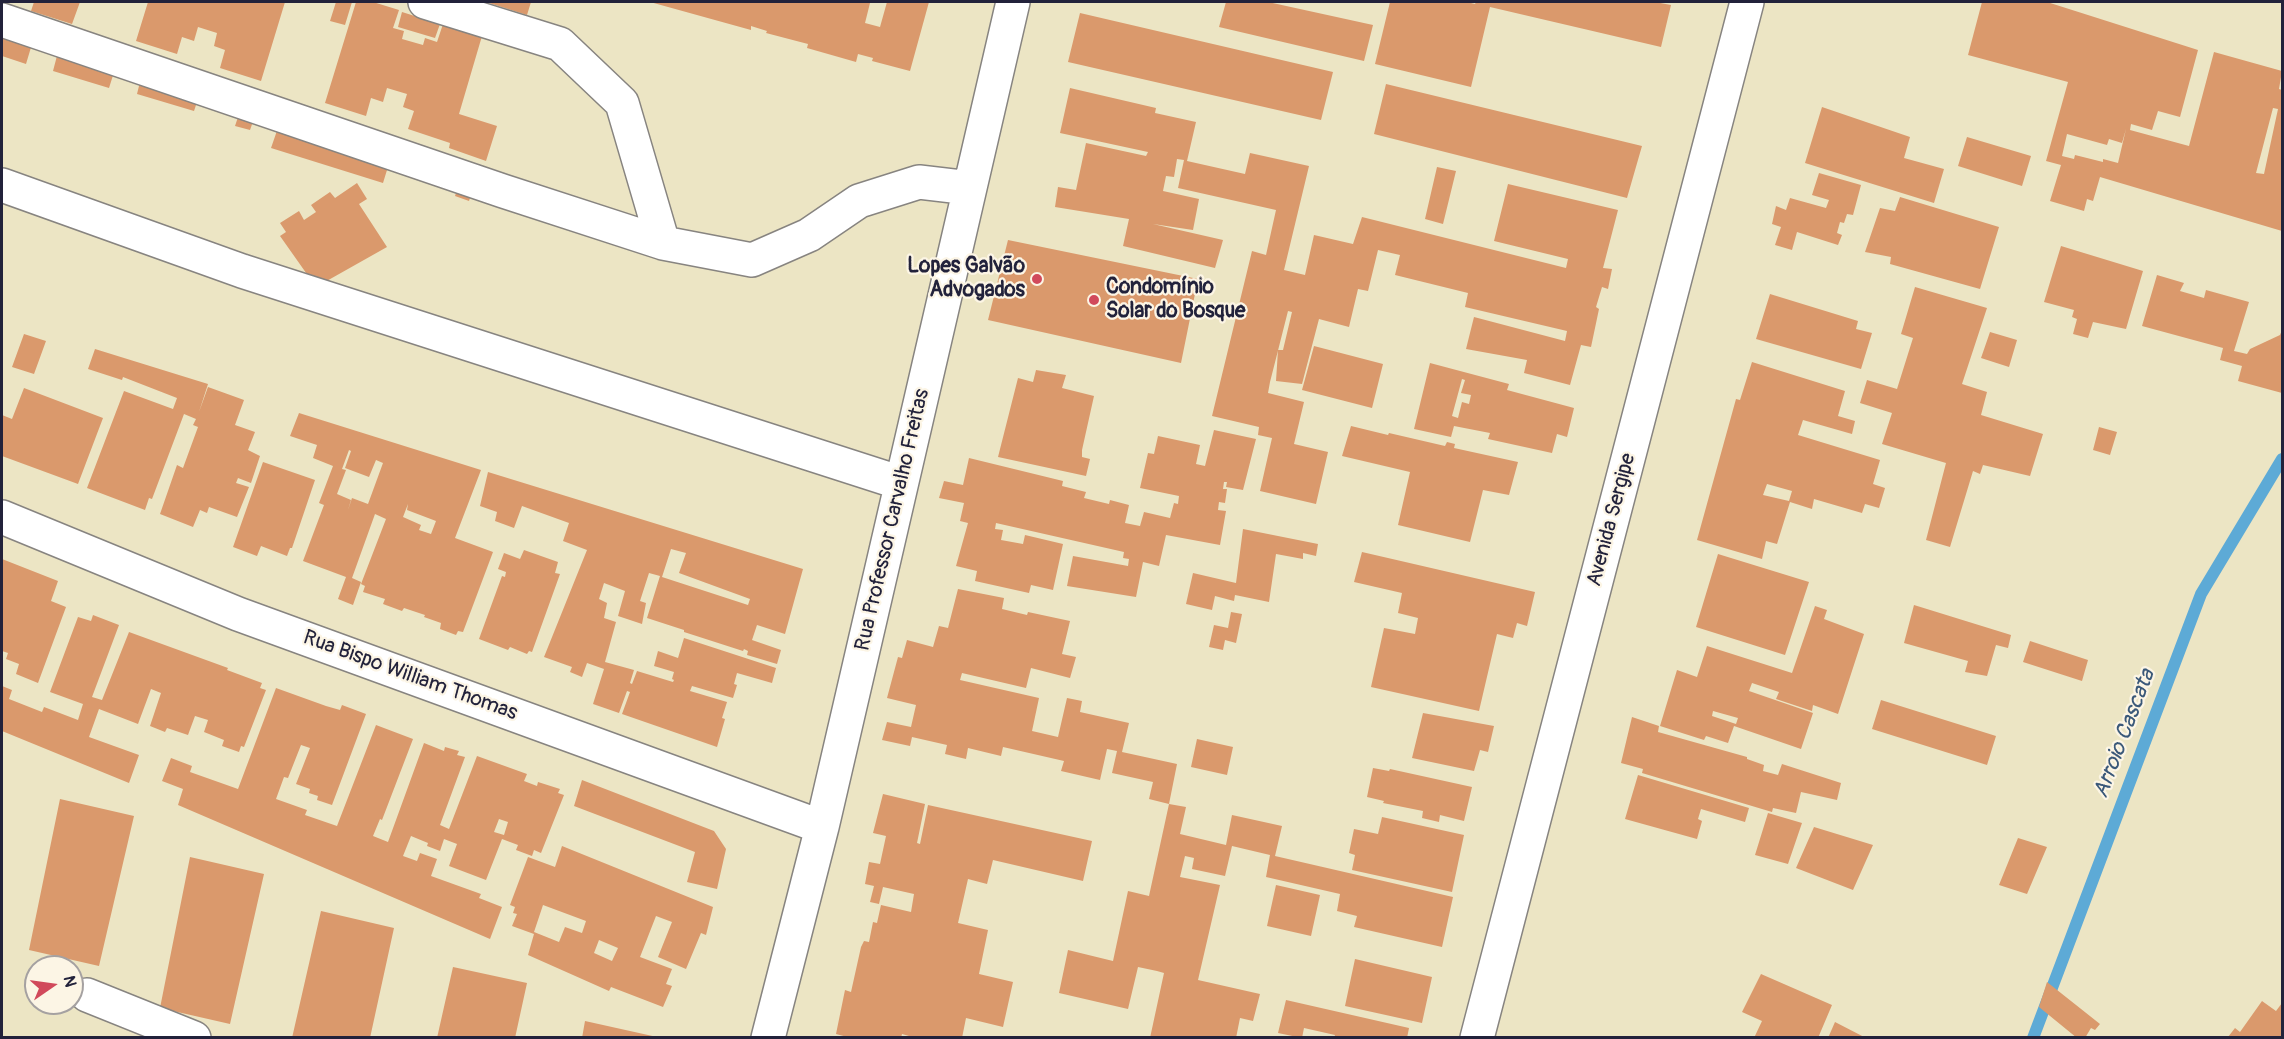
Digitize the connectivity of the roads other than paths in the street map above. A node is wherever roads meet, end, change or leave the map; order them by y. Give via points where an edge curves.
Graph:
1 (425, 2) edge
2 (1013, 2) edge
3 (1747, 2) edge
4 (2, 20) edge
5 (2, 185) edge
6 (970, 188) junction
7 (663, 243) junction
8 (901, 483) junction
9 (2, 518) edge
10 (822, 827) junction
11 (87, 995) dead end
12 (194, 1038) edge
13 (768, 1038) edge
14 (1477, 1038) edge

1 - 7 street via 560,44 622,104
2 - 6 street, Rua Professor Carvalho Freitas
3 - 14 street, Avenida Sergipe
4 - 7 street
5 - 8 street via 242,271
6 - 7 street via 919,182 859,201 810,235 752,260
6 - 8 street, Rua Professor Carvalho Freitas
8 - 10 street, Rua Professor Carvalho Freitas
9 - 10 street, Rua Bispo William Thomas via 238,614
10 - 13 street, Rua Professor Carvalho Freitas
11 - 12 street

